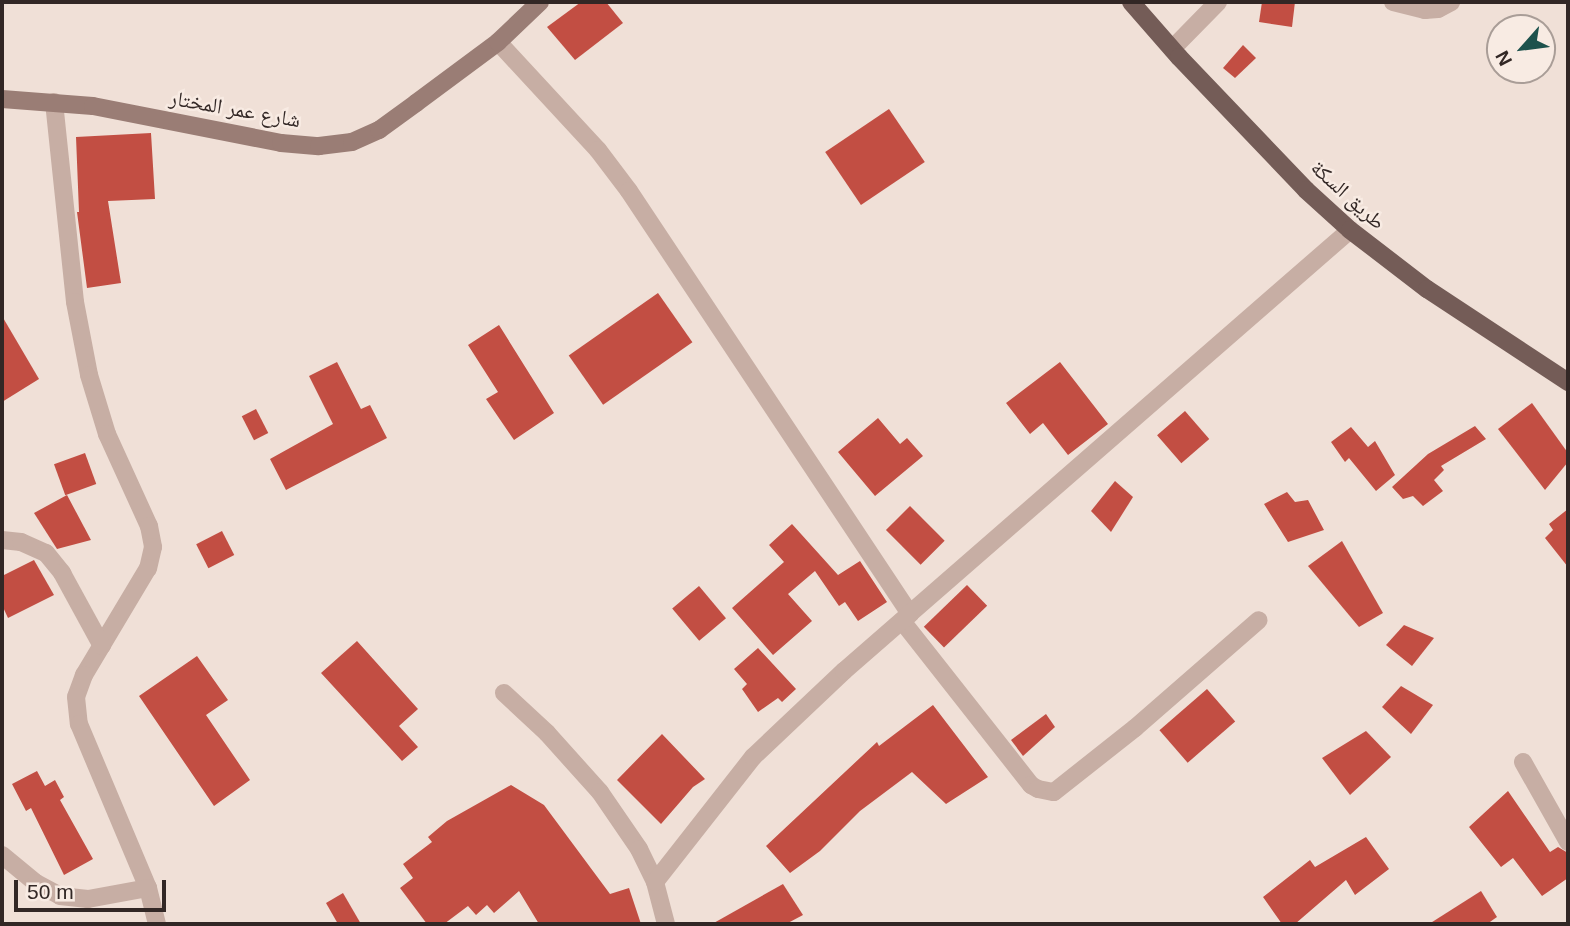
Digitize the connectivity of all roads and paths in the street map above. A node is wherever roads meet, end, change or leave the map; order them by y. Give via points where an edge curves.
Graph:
1 (540, 2) edge
2 (1131, 2) edge
3 (1218, 2) edge
4 (1393, 2) edge
5 (1451, 2) edge
6 (498, 42) junction
7 (1172, 49) junction
8 (2, 99) edge
9 (54, 102) junction
10 (1350, 230) junction
11 (1568, 382) edge
12 (2, 540) edge
13 (906, 617) junction
14 (1259, 620) dead end
15 (102, 646) junction
16 (504, 693) dead end
17 (1523, 762) dead end
18 (1568, 842) edge
19 (2, 855) edge
20 (654, 882) junction
21 (148, 888) junction
22 (157, 924) edge
23 (666, 924) edge

1 - 6 street, شارع عمر المختار
2 - 7 main road, طريق السكة
3 - 7 street
4 - 5 street via 1425,10
6 - 9 street, شارع عمر المختار via 380,130 352,142 319,146 281,143
6 - 13 street via 598,150 629,191
7 - 10 main road, طريق السكة
8 - 9 street, شارع عمر المختار
9 - 15 street via 75,302 89,375 107,434 149,526 153,547 148,568
10 - 11 main road, طريق السكة via 1427,289
10 - 13 street
12 - 15 street via 21,542 46,554 62,573
13 - 14 street via 1031,785 1054,792
13 - 20 street via 753,757
15 - 21 street via 76,697 79,724
16 - 20 street via 600,792 639,849
17 - 18 street
19 - 21 street via 60,896 88,899
20 - 23 street
21 - 22 street

